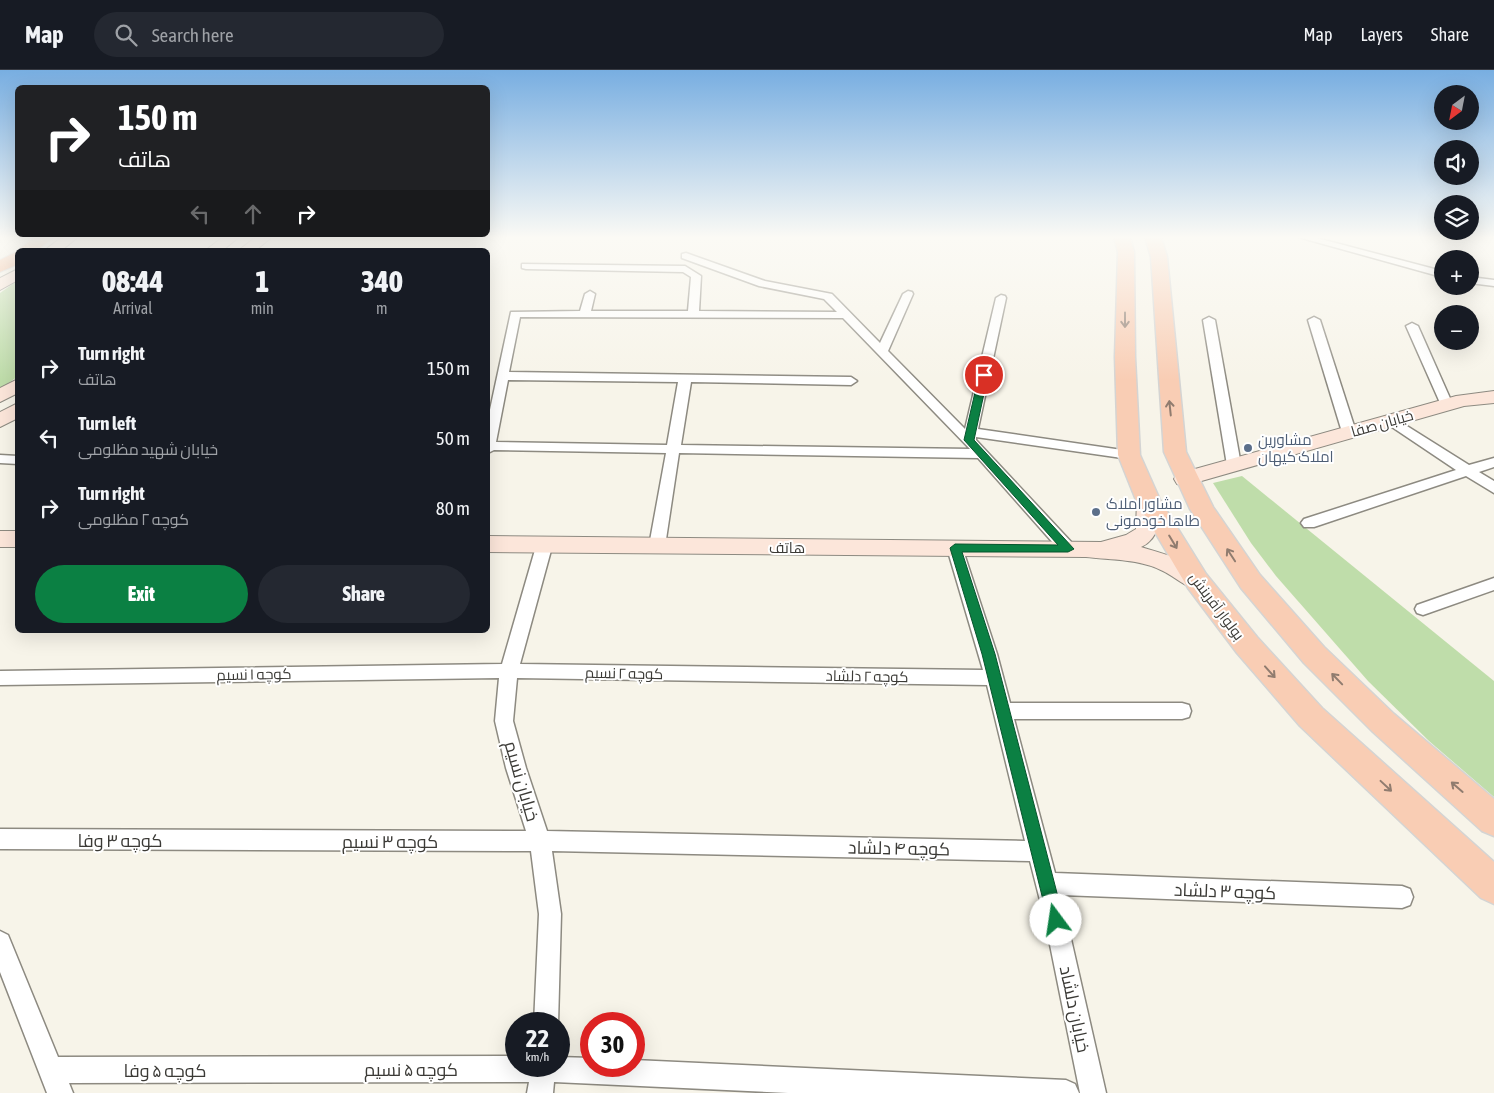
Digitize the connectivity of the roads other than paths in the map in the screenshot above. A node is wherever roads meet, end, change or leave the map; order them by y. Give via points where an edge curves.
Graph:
1 (696, 285) edge
2 (767, 285) edge
3 (1126, 285) edge
4 (1161, 285) edge
5 (590, 294) dead end
6 (908, 294) dead end
7 (1001, 298) dead end
8 (585, 314) junction
9 (694, 315) junction
10 (846, 315) junction
11 (1210, 320) dead end
12 (1314, 320) dead end
13 (1412, 326) dead end
14 (882, 351) junction
15 (503, 376) junction
16 (685, 378) junction
17 (851, 381) dead end
18 (15, 386) edge
19 (0, 396) edge
20 (1494, 397) edge
21 (1447, 405) junction
22 (15, 411) edge
23 (1391, 420) junction
24 (0, 421) edge
25 (1349, 432) junction
26 (970, 436) junction
27 (490, 438) edge
28 (490, 448) edge
29 (675, 449) junction
30 (982, 454) junction
31 (1129, 455) junction
32 (0, 459) edge
33 (15, 460) edge
34 (1494, 462) edge
35 (1234, 465) junction
36 (1468, 470) junction
37 (1184, 479) junction
38 (1494, 488) edge
39 (1148, 500) junction
40 (1310, 523) dead end
41 (0, 539) edge
42 (15, 539) edge
43 (545, 543) junction
44 (490, 544) edge
45 (657, 546) junction
46 (955, 548) junction
47 (1077, 549) junction
48 (1197, 581) junction
49 (1494, 584) edge
50 (1423, 609) dead end
51 (509, 671) junction
52 (739, 674) joint
53 (0, 678) edge
54 (994, 678) junction
55 (1003, 711) junction
56 (1182, 712) dead end
57 (1494, 820) edge
58 (0, 839) edge
59 (241, 840) joint
60 (540, 841) junction
61 (1039, 851) junction
62 (1047, 884) junction
63 (1494, 886) edge
64 (1402, 897) dead end
65 (0, 943) edge
66 (546, 1012) edge
67 (278, 1070) joint
68 (505, 1075) edge
69 (570, 1076) edge
70 (56, 1082) edge
71 (1066, 1093) edge
72 (1093, 1093) edge

1 - 9 street
2 - 10 street via 828,296
3 -> 31 main road, بولوار آفرینش
37 -> 4 main road via 1175,452
5 - 8 street
6 - 14 street
7 - 26 street
8 - 9 street
8 - 15 street via 515,314
9 - 10 street
10 - 14 street
11 - 35 street
12 - 25 street
13 - 21 street
14 - 26 street
15 - 16 street
15 - 27 street
16 - 17 street
16 - 29 street
18 - 19 street
20 - 21 street, خیابان صفا
21 - 23 street, خیابان صفا
22 - 24 street
23 - 25 street, خیابان صفا
23 - 36 street
25 - 35 street, خیابان صفا
26 - 30 street
26 - 31 street
28 - 29 street
29 - 30 street
29 - 45 street
30 - 47 street
31 - 39 main road, بولوار آفرینش
32 - 33 street
34 - 36 street
35 - 37 street, خیابان صفا
36 - 38 street
36 - 40 street
57 -> 37 main road via 1357,700 1295,636 1246,577
39 - 47 street, هاتف via 1150,526 1142,537 1124,544
39 -> 48 main road, بولوار آفرینش
41 - 42 street
43 - 44 street, هاتف
43 - 45 street, هاتف
43 - 51 street, خیابان نسیم
45 - 46 street, هاتف
46 - 47 street, هاتف
46 - 54 street, خیابان دلشاد
47 - 48 street, هاتف via 1138,554 1170,565
48 -> 63 main road, بولوار آفرینش via 1247,645 1311,717
49 - 50 street
51 - 52 street, کوچه ۲ نسیم
51 - 53 street, کوچه ۱ نسیم
51 - 60 street, خیابان نسیم via 504,721
52 - 54 street, کوچه ۲ دلشاد
54 - 55 street, خیابان دلشاد
55 - 56 street
55 - 61 street, خیابان دلشاد
58 - 59 street, کوچه ۳ وفا
59 - 60 street, کوچه ۳ نسیم
60 - 61 street, کوچه ۴ دلشاد
60 - 66 street, خیابان نسیم via 550,914
61 - 62 street, خیابان دلشاد
62 - 64 street, کوچه ۳ دلشاد
62 - 72 street, خیابان دلشاد
65 - 70 street
67 - 68 street, کوچه ۵ نسیم
67 - 70 street, کوچه ۵ وفا
69 - 71 street, کوچه ۵ نسیم via 775,1080

